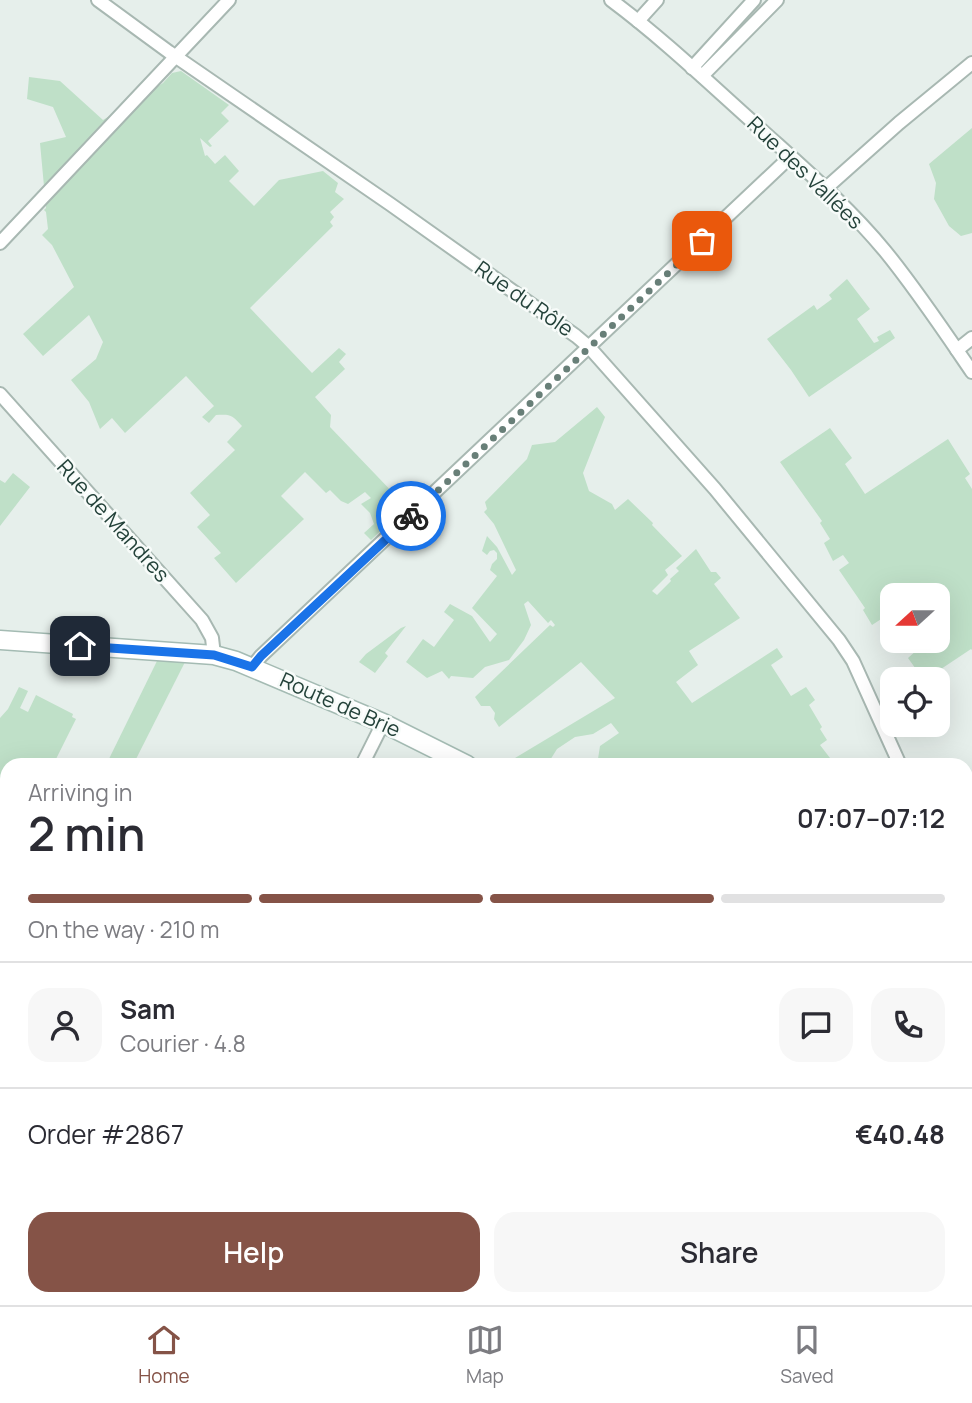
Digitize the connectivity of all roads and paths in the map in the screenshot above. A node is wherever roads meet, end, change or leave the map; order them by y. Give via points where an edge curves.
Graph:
1 (98, 0) edge
2 (229, 0) edge
3 (611, 0) edge
4 (657, 0) edge
5 (754, 0) edge
6 (777, 0) edge
7 (638, 20) junction
8 (176, 56) junction
9 (972, 63) edge
10 (697, 72) junction
11 (790, 157) junction
12 (825, 189) junction
13 (0, 243) edge
14 (972, 338) edge
15 (589, 347) junction
16 (957, 349) junction
17 (972, 372) edge
18 (0, 394) edge
19 (0, 640) edge
20 (214, 655) junction
21 (252, 667) junction
22 (383, 723) junction
23 (366, 758) edge
24 (453, 758) edge
25 (897, 758) edge

1 - 8 street, Rue du Rôle
2 - 8 street
3 - 7 street, Rue des Vallées
4 - 7 street
5 - 10 street
6 - 10 street
7 - 10 street, Rue des Vallées
8 - 13 street
8 - 15 street, Rue du Rôle
9 - 12 street
10 - 11 street, Rue des Vallées
11 - 12 street, Rue des Vallées
11 - 15 street
12 - 16 street, Rue des Vallées via 883,249
14 - 16 street
15 - 21 street
15 - 25 street, Rue du Rôle via 715,489 839,640
16 - 17 street, Rue des Vallées
18 - 20 street, Rue de Mandres via 202,620 212,638
19 - 20 street, Route de Brie
20 - 21 street, Route de Brie
21 - 22 street, Route de Brie
22 - 23 street
22 - 24 street, Route de Brie

